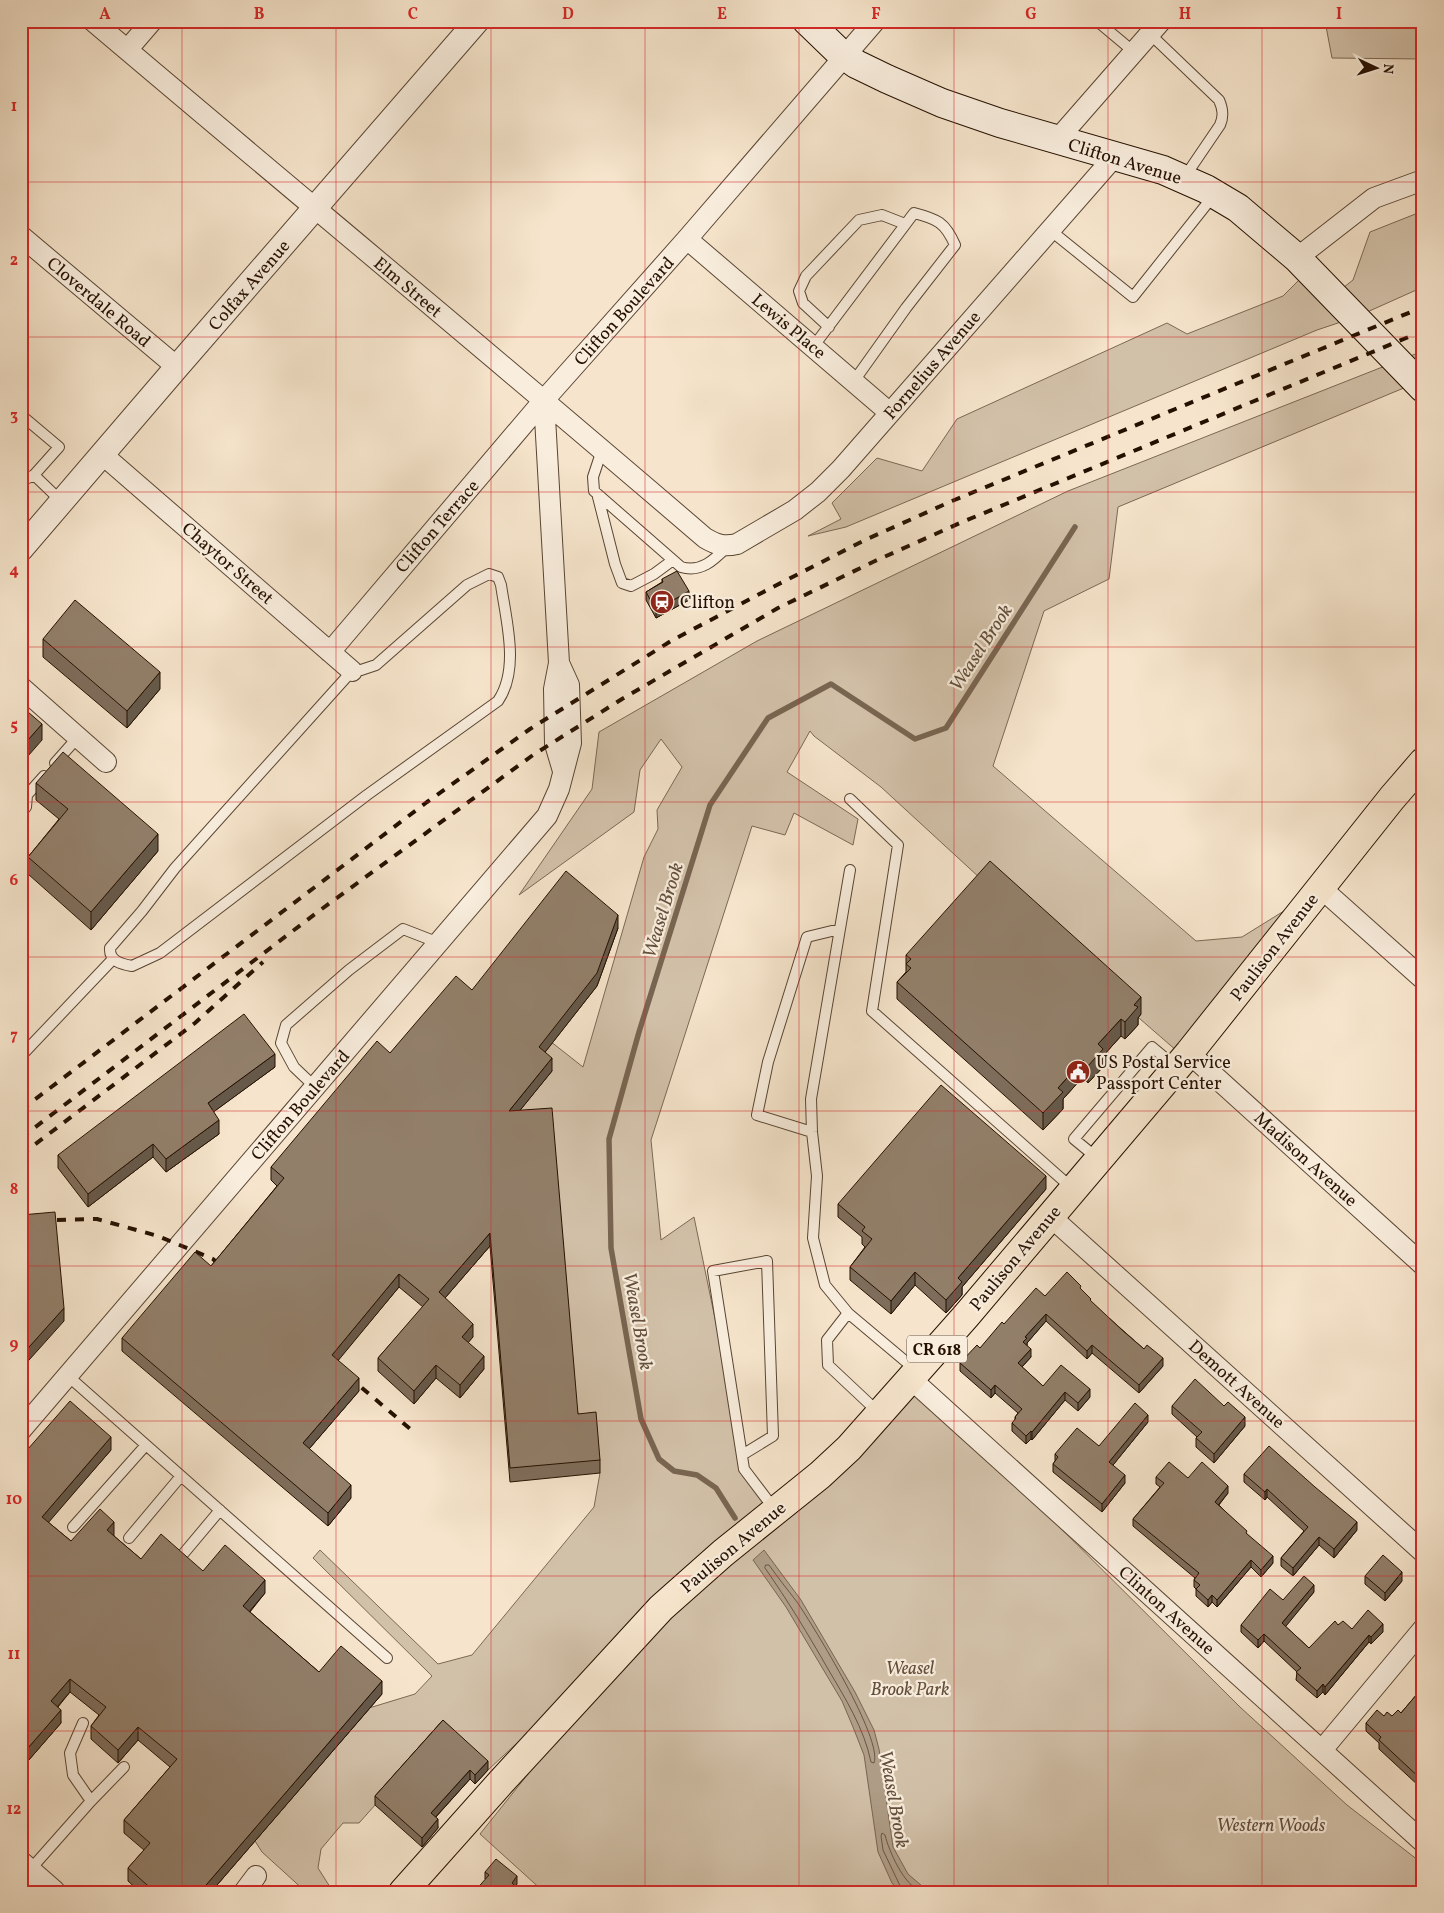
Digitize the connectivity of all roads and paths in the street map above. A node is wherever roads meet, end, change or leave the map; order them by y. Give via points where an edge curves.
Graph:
1 (93, 21) edge
2 (152, 21) edge
3 (478, 21) edge
4 (807, 21) edge
5 (875, 21) edge
6 (1097, 21) edge
7 (1156, 28) edge
8 (127, 50) junction
9 (1134, 52) junction
10 (845, 56) junction
11 (1057, 140) junction
12 (1114, 156) junction
13 (1183, 179) junction
14 (1423, 180) edge
15 (1215, 194) junction
16 (315, 210) junction
17 (906, 224) junction
18 (1050, 230) junction
19 (21, 236) edge
20 (687, 239) junction
21 (1297, 258) junction
22 (829, 327) junction
23 (813, 347) junction
24 (177, 367) junction
25 (854, 381) junction
26 (1423, 388) edge
27 (544, 400) junction
28 (890, 413) junction
29 (21, 415) edge
30 (602, 450) junction
31 (103, 455) junction
32 (21, 475) edge
33 (34, 475) junction
34 (598, 497) junction
35 (62, 502) junction
36 (727, 547) junction
37 (21, 549) edge
38 (673, 560) junction
39 (330, 652) junction
40 (352, 671) junction
41 (21, 687) edge
42 (78, 737) junction
43 (106, 762) dead end
44 (1423, 762) edge
45 (850, 800) dead end
46 (21, 812) edge
47 (850, 870) dead end
48 (1321, 888) junction
49 (840, 929) junction
50 (439, 943) junction
51 (113, 959) junction
52 (1423, 979) edge
53 (21, 1056) edge
54 (1183, 1060) junction
55 (316, 1087) junction
56 (812, 1132) junction
57 (1073, 1190) junction
58 (1051, 1217) junction
59 (1423, 1265) edge
60 (848, 1313) junction
61 (914, 1375) junction
62 (68, 1376) junction
63 (880, 1413) junction
64 (21, 1430) edge
65 (146, 1445) junction
66 (742, 1455) junction
67 (181, 1476) junction
68 (220, 1510) junction
69 (776, 1511) junction
70 (73, 1527) dead end
71 (129, 1538) dead end
72 (1423, 1552) edge
73 (184, 1553) edge
74 (1423, 1629) edge
75 (387, 1658) dead end
76 (83, 1723) dead end
77 (1322, 1750) junction
78 (124, 1767) dead end
79 (91, 1801) junction
80 (1423, 1842) edge
81 (25, 1867) edge
82 (53, 1892) edge
83 (403, 1892) edge

1 - 8 street, Elm Street
2 - 8 street
3 - 16 street, Colfax Avenue
4 - 10 main road, Clifton Avenue
5 - 10 street, Clifton Boulevard
6 - 9 lane
7 - 9 street
7 - 13 lane via 1219,100 1223,109 1220,126
8 - 16 street, Elm Street
9 - 11 street
10 - 11 main road, Clifton Avenue via 942,103
10 - 20 street, Clifton Boulevard
11 - 12 main road, Clifton Avenue
12 - 13 main road, Clifton Avenue
12 - 18 street, Fornelius Avenue
13 - 15 main road, Clifton Avenue
14 - 21 street via 1374,198
15 - 18 lane via 1133,297
15 - 21 main road, Clifton Avenue via 1238,208
16 - 24 street, Colfax Avenue
16 - 27 street, Elm Street
17 - 22 lane
17 - 22 lane via 882,215 859,220 806,276 799,291 803,303
17 - 25 lane via 914,213 934,218 950,233 955,245
18 - 28 street, Fornelius Avenue
19 - 24 street, Cloverdale Road
20 - 23 street, Lewis Place
20 - 27 street, Clifton Boulevard
21 - 26 main road, Clifton Avenue
22 - 23 lane
23 - 25 street, Lewis Place
24 - 31 street, Colfax Avenue
25 - 28 street, Lewis Place
27 - 30 street, Elm Street
27 - 39 street, Clifton Terrace
27 - 50 street, Clifton Boulevard via 559,663 569,685 571,743 559,789 546,816
28 - 36 street, Fornelius Avenue via 818,492 766,528
29 - 33 lane via 59,447
30 - 34 lane via 593,477
30 - 36 street, Elm Street via 705,538
31 - 35 street, Colfax Avenue
31 - 39 street, Chaytor Street
32 - 33 lane via 28,478
33 - 35 lane
34 - 38 lane
34 - 38 lane via 622,584 631,586
35 - 37 street, Colfax Avenue
36 - 38 lane via 712,563 702,567 687,569
39 - 40 street, Chaytor Street
40 - 51 lane via 175,868 110,948
40 - 51 lane via 376,666 467,585 489,574 498,577 510,652 508,680 498,701 366,795 160,953 132,966
41 - 42 street
42 - 43 street
42 - 46 lane via 27,796 26,807
44 - 48 main road, Paulison Avenue / CR 618
45 - 57 lane via 898,845 872,1011
47 - 49 lane
48 - 52 street
48 - 54 main road, Paulison Avenue / CR 618
49 - 56 lane via 811,1099
49 - 56 lane via 807,937 768,1062 757,1116
50 - 55 street, Clifton Boulevard
50 - 55 lane via 403,928 286,1026 281,1043 294,1067
51 - 53 lane
54 - 57 main road, Paulison Avenue / CR 618
54 - 59 street, Madison Avenue
55 - 62 street, Clifton Boulevard
56 - 60 lane via 817,1176 813,1238 825,1284
57 - 58 main road, Paulison Avenue / CR 618
58 - 61 main road, Paulison Avenue / CR 618
58 - 72 street, Demott Avenue
60 - 61 lane
60 - 63 lane via 826,1340 828,1365
61 - 63 main road, Paulison Avenue / CR 618
61 - 77 street, Clinton Avenue
62 - 64 street, Clifton Boulevard
62 - 65 lane
63 - 69 main road, Paulison Avenue / CR 618 via 849,1448
65 - 67 lane
65 - 70 lane
66 - 66 lane via 713,1271 767,1261 773,1436
66 - 69 lane via 744,1468
67 - 68 lane
67 - 71 lane
68 - 73 lane
68 - 75 lane
69 - 83 main road, Paulison Avenue / CR 618 via 662,1608
74 - 77 street
76 - 79 lane via 70,1753 73,1775
77 - 80 street, Clinton Avenue
78 - 79 lane
79 - 81 lane
81 - 82 street

